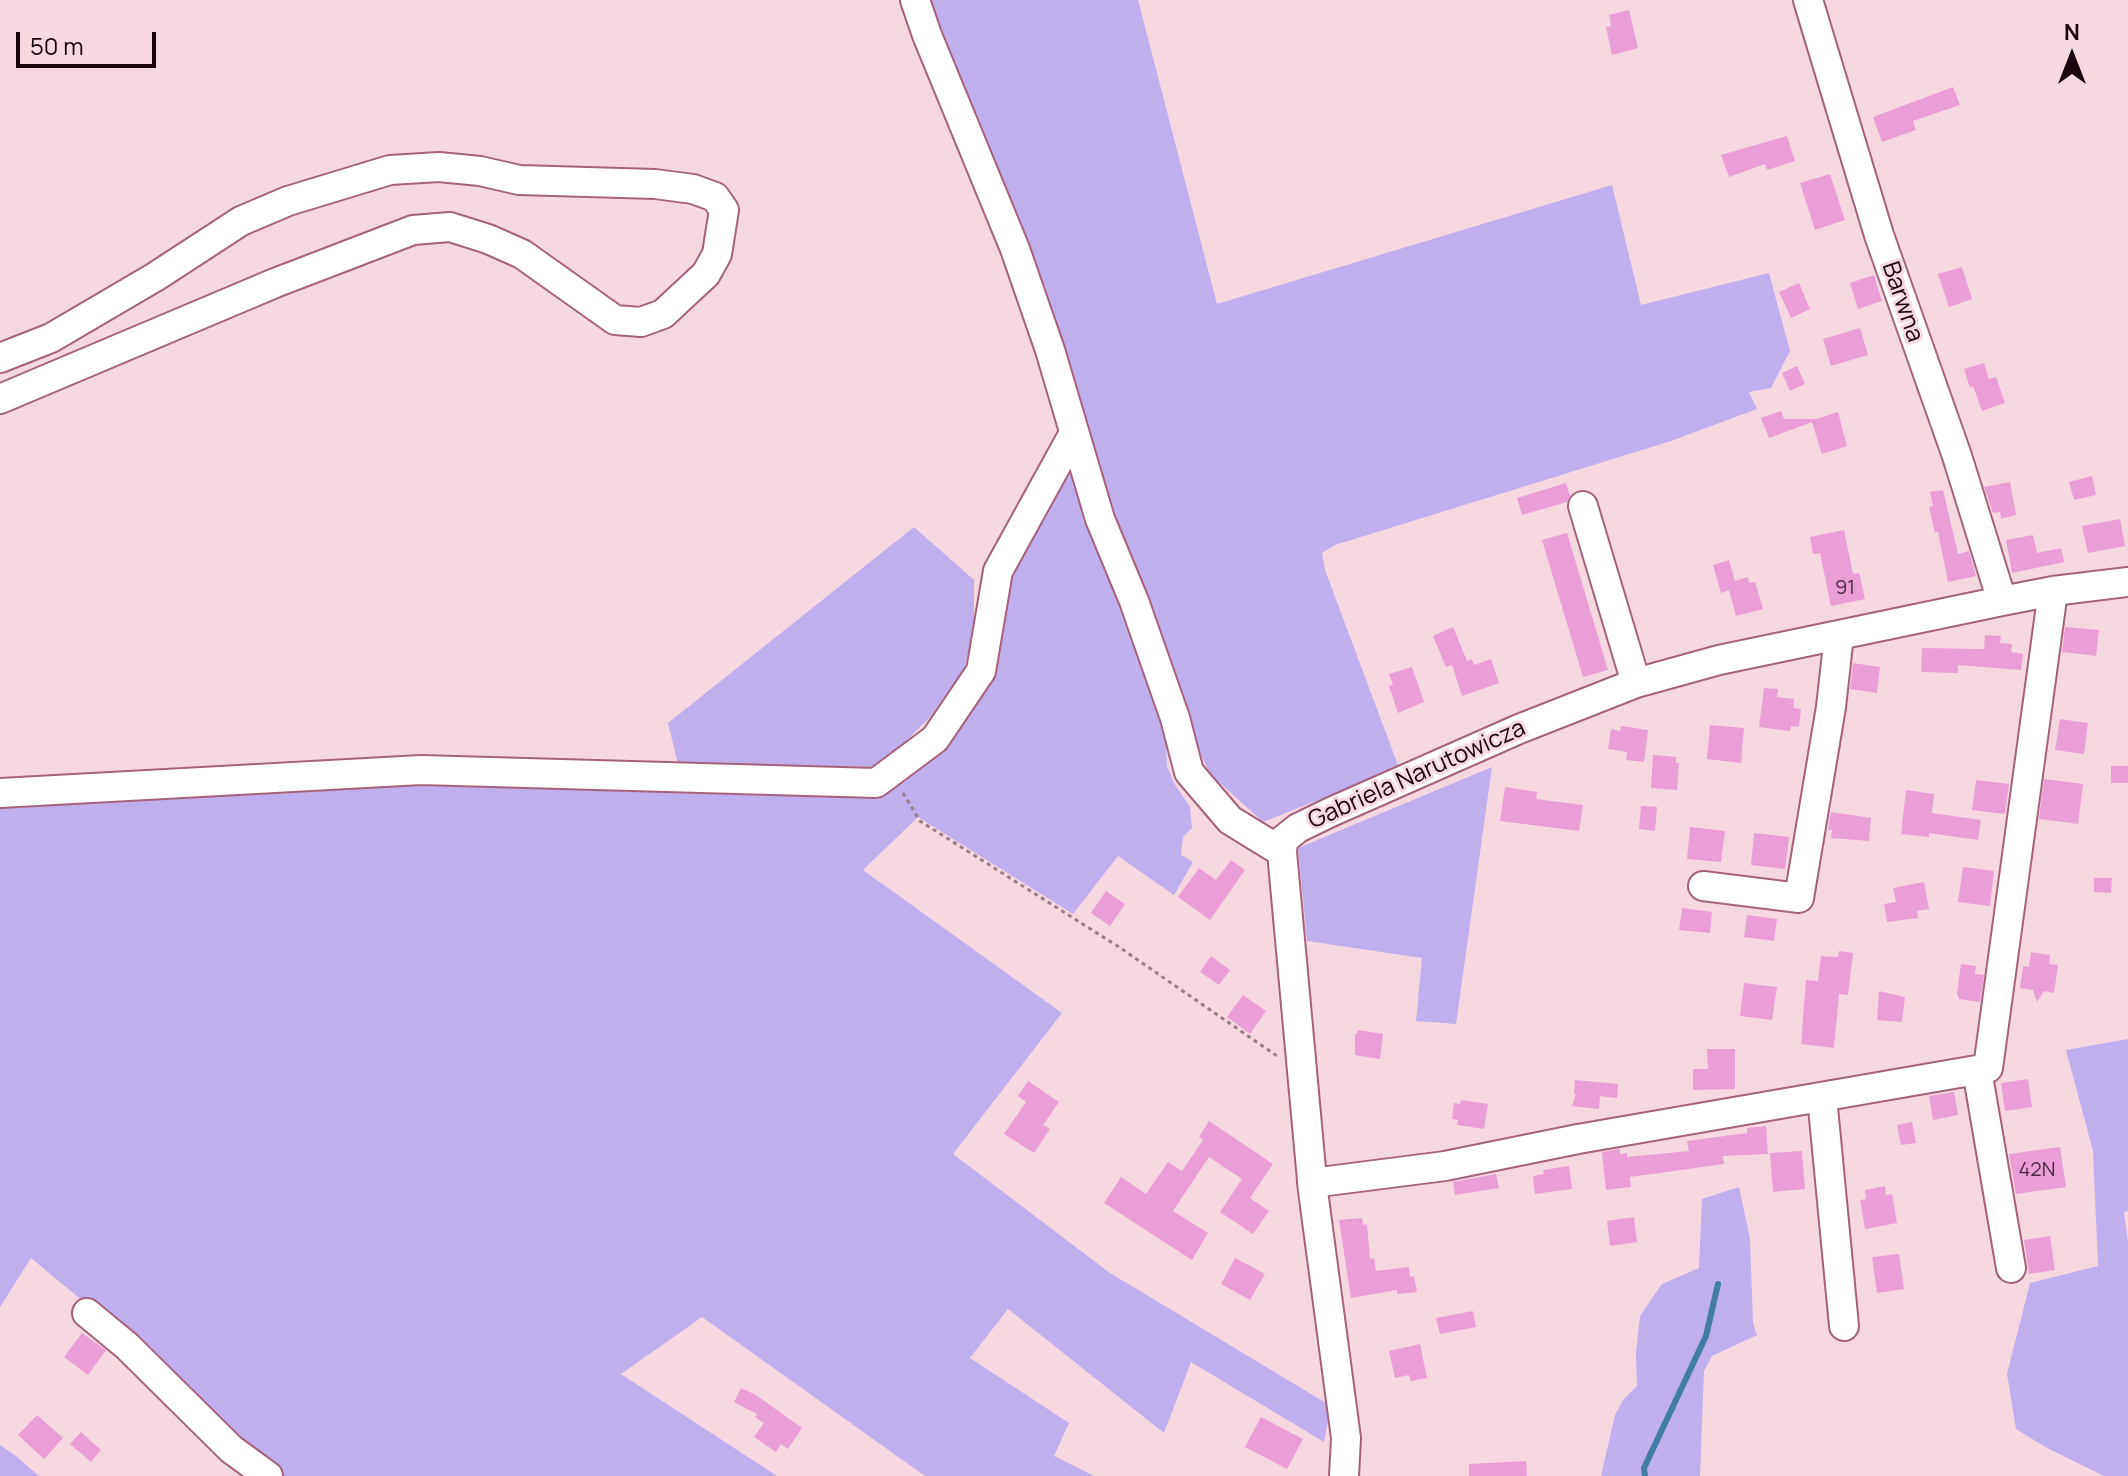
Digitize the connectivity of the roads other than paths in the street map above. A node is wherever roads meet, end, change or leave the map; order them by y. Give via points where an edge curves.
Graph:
1 (915, 0) edge
2 (1808, 0) edge
3 (0, 358) edge
4 (0, 399) edge
5 (1074, 433) junction
6 (1583, 506) dead end
7 (2128, 582) edge
8 (2053, 591) junction
9 (2002, 601) junction
10 (1839, 635) junction
11 (1636, 683) junction
12 (0, 793) edge
13 (1282, 852) junction
14 (1703, 886) dead end
15 (1977, 1070) junction
16 (1822, 1097) junction
17 (1312, 1183) junction
18 (2011, 1268) dead end
19 (87, 1313) dead end
20 (1844, 1326) dead end
21 (268, 1476) edge
22 (1344, 1476) edge

1 - 5 street via 1015,249
2 - 9 street, Barwna via 1879,235
3 - 4 street via 51,338 241,221 390,170 439,167 519,180 655,184 715,197 724,210 717,254 706,274 663,314 641,322 615,320 522,254 488,239 450,227 413,230
5 - 12 street via 998,571 981,671 935,739 876,783 421,770
5 - 13 street via 1100,519 1175,718 1189,772 1230,820
6 - 11 street
7 - 8 street, Gabriela Narutowicza
8 - 9 street, Gabriela Narutowicza
8 - 15 street via 1988,1068
9 - 10 street, Gabriela Narutowicza
10 - 11 street, Gabriela Narutowicza
10 - 14 street via 1799,898
11 - 13 street, Gabriela Narutowicza via 1331,812 1283,840
13 - 17 street
15 - 16 street
15 - 18 street
16 - 17 street via 1445,1166
16 - 20 street
17 - 22 street via 1346,1438
19 - 21 street via 231,1449

